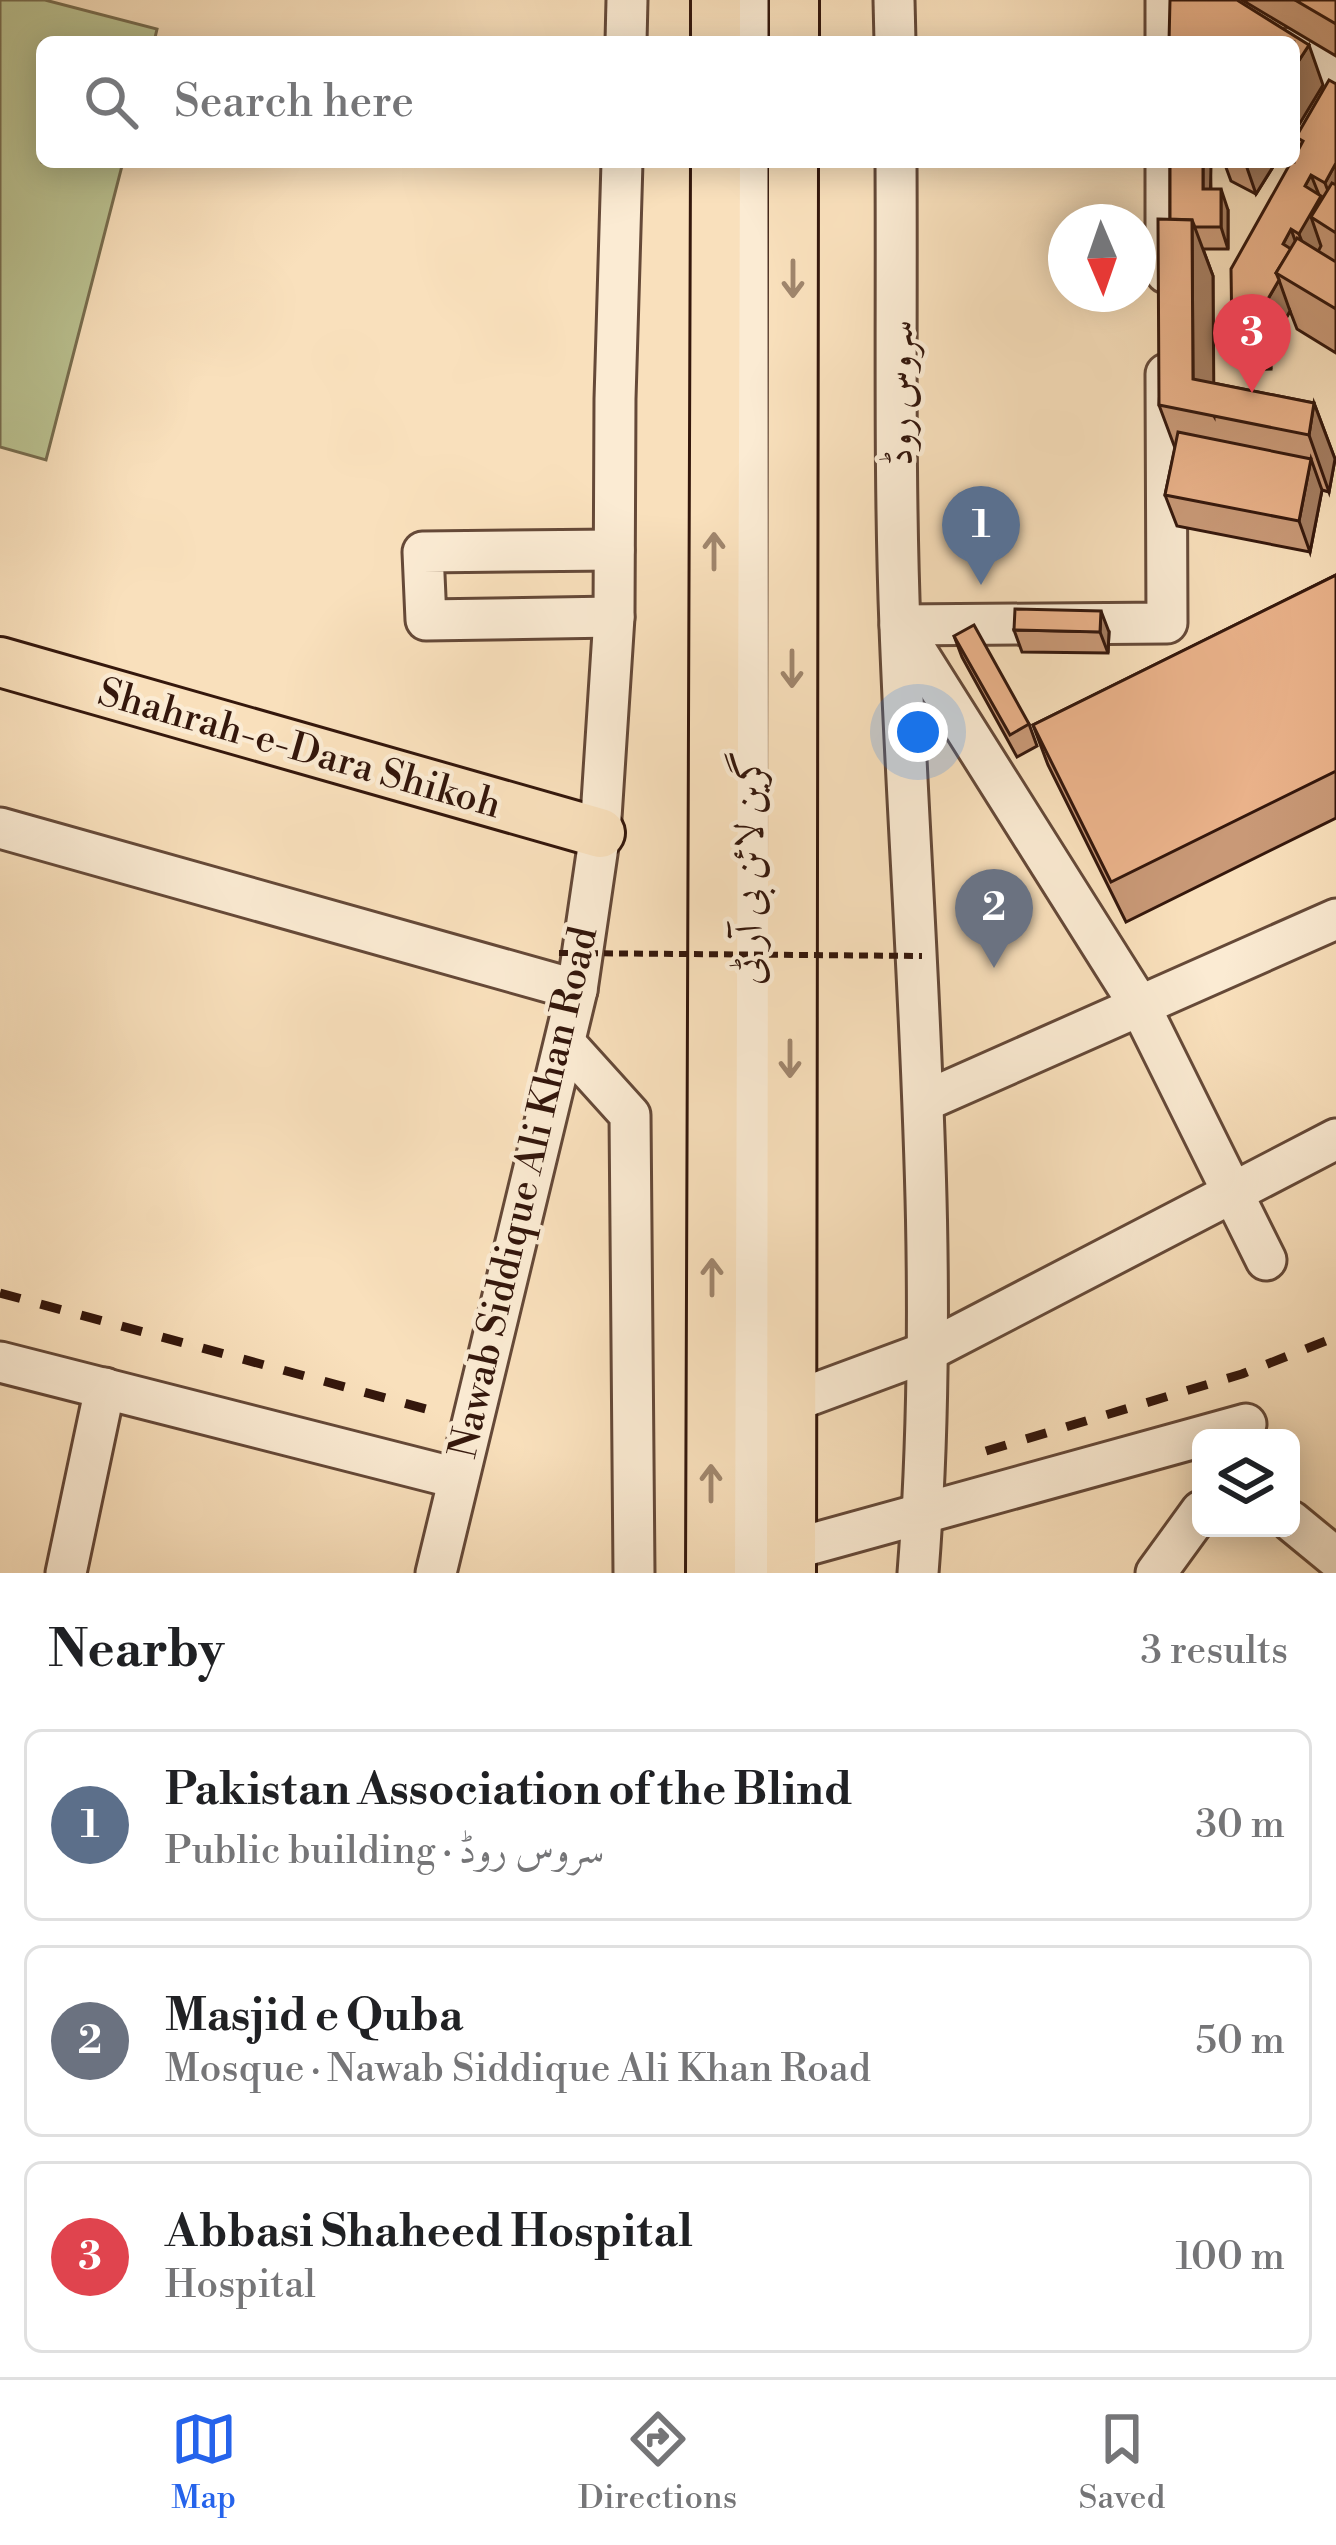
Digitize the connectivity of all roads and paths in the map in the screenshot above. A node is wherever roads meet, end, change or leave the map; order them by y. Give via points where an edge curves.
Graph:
1 (627, 0) edge
2 (716, 0) edge
3 (748, 0) edge
4 (794, 0) edge
5 (894, 0) edge
6 (1166, 0) edge
7 (626, 36) edge
8 (716, 36) edge
9 (748, 36) edge
10 (794, 36) edge
11 (895, 36) edge
12 (1166, 36) edge
13 (1300, 51) edge
14 (1336, 73) edge
15 (622, 168) edge
16 (716, 168) edge
17 (748, 168) edge
18 (793, 168) edge
19 (896, 168) edge
20 (1166, 168) edge
21 (1166, 300) edge
22 (1166, 346) edge
23 (614, 550) junction
24 (614, 617) junction
25 (900, 625) junction
26 (0, 662) edge
27 (0, 828) edge
28 (600, 832) junction
29 (1336, 919) edge
30 (559, 953) dead end
31 (922, 956) dead end
32 (578, 990) junction
33 (1141, 1008) junction
34 (565, 1043) junction
35 (925, 1101) junction
36 (1336, 1139) edge
37 (1232, 1190) junction
38 (1266, 1260) dead end
39 (924, 1353) junction
40 (0, 1362) edge
41 (105, 1388) junction
42 (789, 1403) junction
43 (1246, 1424) dead end
44 (1232, 1429) edge
45 (1192, 1443) edge
46 (457, 1478) junction
47 (922, 1514) junction
48 (1192, 1523) edge
49 (1300, 1528) edge
50 (1336, 1558) edge
51 (777, 1565) edge
52 (66, 1573) edge
53 (436, 1573) edge
54 (634, 1573) edge
55 (712, 1573) edge
56 (918, 1573) edge
57 (1156, 1573) edge

1 - 7 street
2 - 8 main road
3 - 9 street
4 - 10 main road
5 - 11 street
6 - 12 street
13 - 14 street
15 - 23 street, Nawab Siddique Ali Khan Road
55 -> 16 main road
17 - 51 street, گرین لائن بی آر ٹی
18 -> 42 main road
19 - 25 street, سروس روڈ
20 - 21 street
22 - 25 street via 1166,623
23 - 24 street, Nawab Siddique Ali Khan Road
23 - 24 street via 423,552 426,620
24 - 28 street, Nawab Siddique Ali Khan Road
25 - 33 street
25 - 35 street, سروس روڈ
26 - 28 main road, Shahrah-e-Dara Shikoh
27 - 32 street
28 - 32 street, Nawab Siddique Ali Khan Road
29 - 33 street
30 - 31 path, bridge
32 - 34 street, Nawab Siddique Ali Khan Road
33 - 35 street
33 - 37 street
34 - 46 street, Nawab Siddique Ali Khan Road
34 - 54 street via 630,1115
35 - 39 street, سروس روڈ
36 - 37 street
37 - 38 street
37 - 39 street
39 - 42 street
39 - 47 street, سروس روڈ
40 - 41 street
41 - 46 street
41 - 52 street
42 - 51 main road
43 - 44 street
45 - 47 street
46 - 53 street, Nawab Siddique Ali Khan Road
47 - 51 street
47 - 56 street, سروس روڈ
48 - 57 street
49 - 50 street

